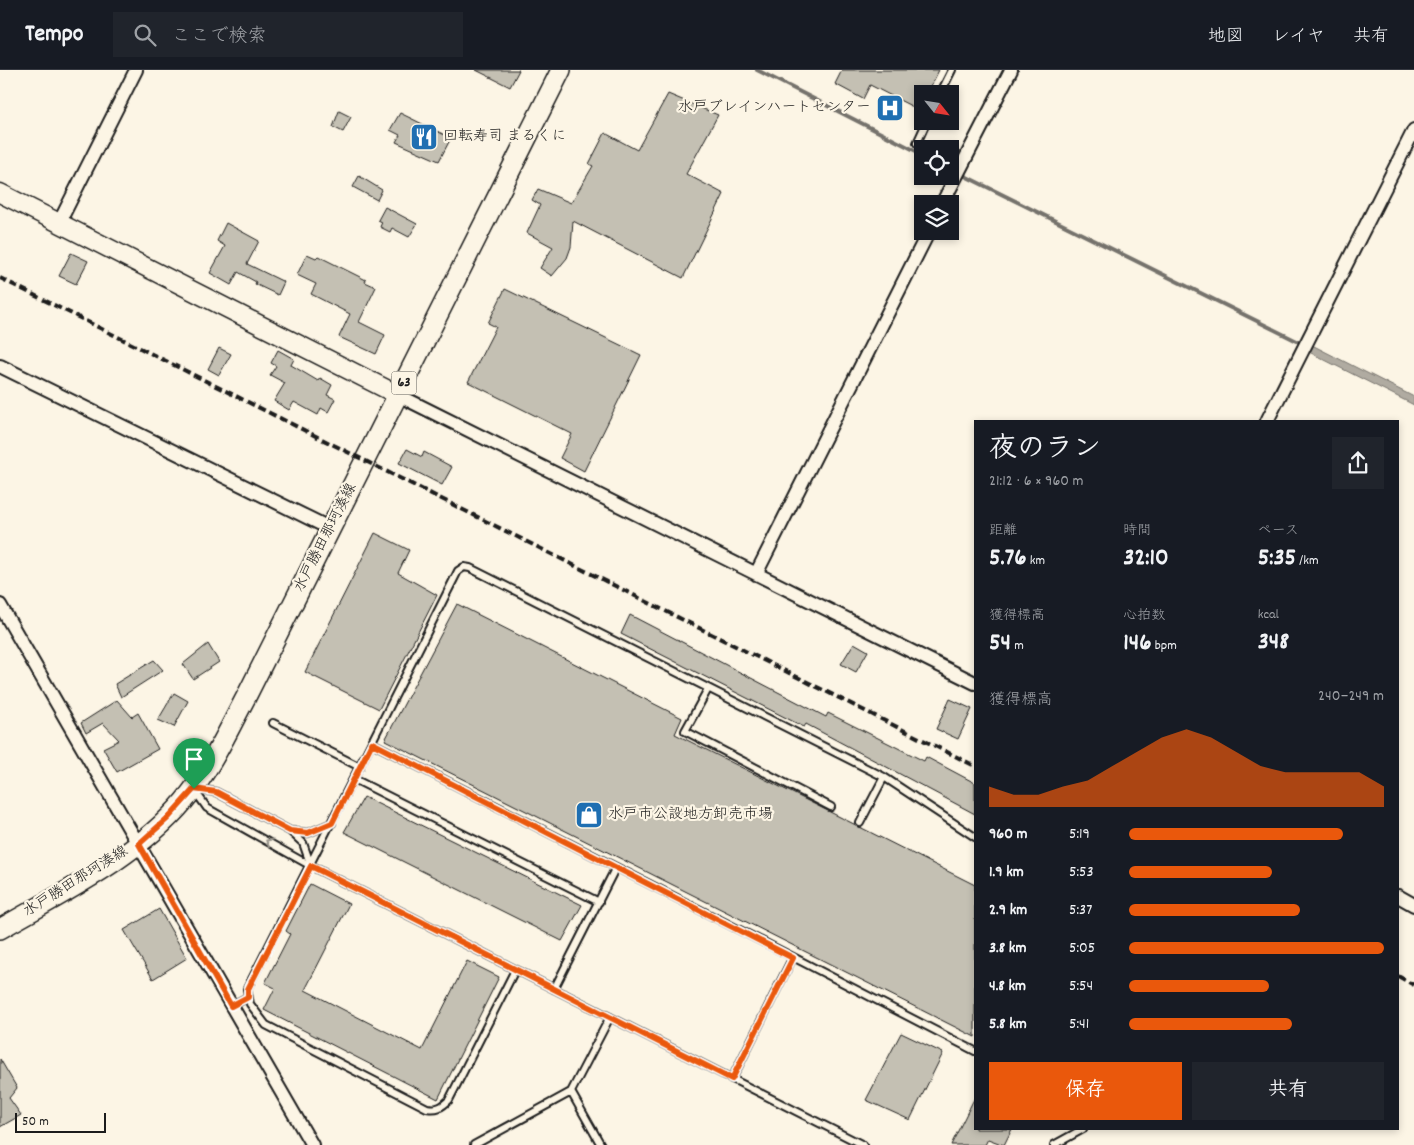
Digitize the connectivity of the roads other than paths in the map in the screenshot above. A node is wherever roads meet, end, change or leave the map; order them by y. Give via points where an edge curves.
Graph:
1 (136, 70) edge
2 (561, 70) edge
3 (952, 70) edge
4 (1011, 70) edge
5 (944, 85) edge
6 (1414, 130) edge
7 (0, 193) edge
8 (947, 195) edge
9 (59, 223) junction
10 (924, 240) edge
11 (0, 366) edge
12 (398, 395) junction
13 (1268, 420) edge
14 (330, 530) junction
15 (756, 574) junction
16 (0, 605) edge
17 (974, 683) edge
18 (708, 689) junction
19 (273, 723) dead end
20 (372, 743) junction
21 (360, 767) junction
22 (884, 777) junction
23 (354, 779) junction
24 (194, 789) junction
25 (831, 807) dead end
26 (332, 823) junction
27 (860, 823) dead end
28 (290, 831) junction
29 (974, 836) edge
30 (139, 844) junction
31 (311, 866) junction
32 (616, 867) junction
33 (1399, 897) edge
34 (599, 902) junction
35 (1414, 905) edge
36 (0, 929) edge
37 (793, 958) junction
38 (515, 970) junction
39 (554, 989) junction
40 (248, 997) junction
41 (231, 1006) junction
42 (610, 1018) junction
43 (974, 1050) edge
44 (732, 1079) junction
45 (571, 1092) junction
46 (1081, 1130) edge
47 (312, 1145) edge
48 (474, 1145) edge
49 (601, 1145) edge
50 (863, 1145) edge
51 (1054, 1145) edge

1 - 9 street
2 - 12 main road, 水戸勝田那珂湊線 / 63
3 - 5 lane
4 - 8 street
6 - 13 street
7 - 9 street
9 - 12 street
10 - 15 street
11 - 14 street
12 - 14 main road, 水戸勝田那珂湊線 / 63
12 - 15 street
14 - 24 main road, 水戸勝田那珂湊線 / 63 via 228,732
15 - 17 street
16 - 30 street
18 - 20 lane via 470,568 464,568 458,571
18 - 22 lane
18 - 25 lane via 684,731
19 - 21 lane
20 - 21 lane
20 - 32 lane
21 - 23 lane
22 - 27 lane
22 - 29 lane
23 - 26 lane
23 - 34 lane
24 - 28 lane via 216,792
24 - 30 main road, 水戸勝田那珂湊線 / 63
31 -> 24 lane via 207,808
26 - 28 lane via 308,833
26 - 31 lane
28 - 31 lane via 303,843
30 - 36 main road, 水戸勝田那珂湊線 / 63
30 - 41 street
31 - 38 lane
31 - 40 lane via 248,989
32 - 34 lane
32 - 37 lane
33 - 35 street
34 - 39 lane
37 - 43 lane
37 - 44 lane
38 - 39 lane
38 - 40 lane via 449,1100 434,1109 266,1026
39 - 42 lane
40 - 41 lane
41 - 47 street
42 - 44 lane
42 - 45 lane
44 - 50 lane
45 - 48 lane
45 - 49 lane
46 - 51 lane

